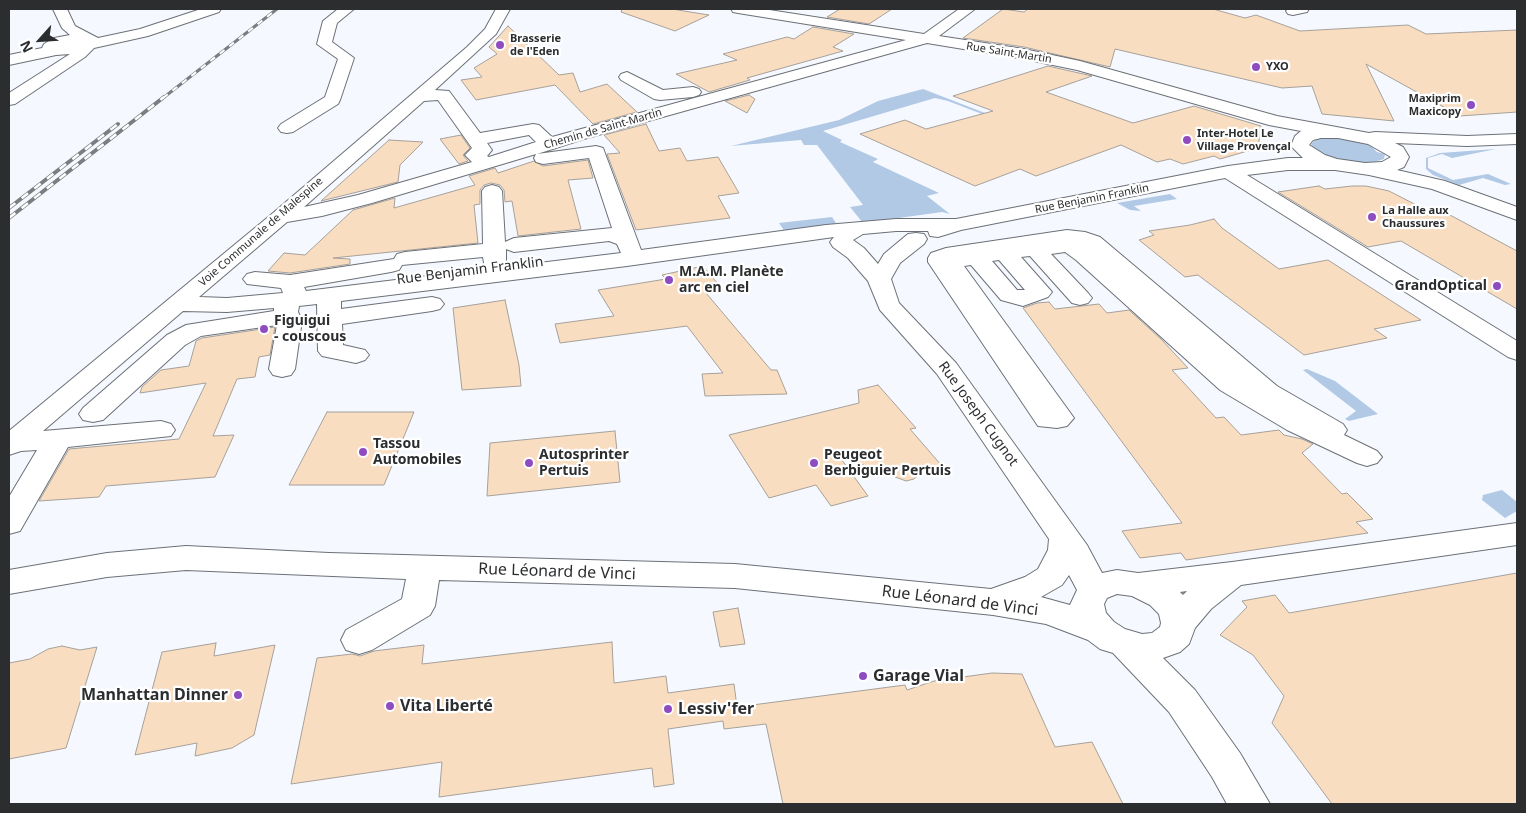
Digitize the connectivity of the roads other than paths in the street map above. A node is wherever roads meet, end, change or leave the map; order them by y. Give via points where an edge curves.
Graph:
1 (60, 9) edge
2 (214, 9) edge
3 (347, 9) edge
4 (503, 9) edge
5 (738, 9) edge
6 (968, 9) edge
7 (787, 17) junction
8 (770, 21) dead end
9 (926, 39) junction
10 (76, 46) junction
11 (9, 60) edge
12 (628, 77) dead end
13 (9, 80) edge
14 (41, 80) junction
15 (744, 90) junction
16 (419, 96) junction
17 (10, 98) edge
18 (1275, 121) junction
19 (569, 122) dead end
20 (287, 128) dead end
21 (533, 129) junction
22 (1338, 133) junction
23 (1356, 135) junction
24 (482, 138) dead end
25 (1517, 139) edge
26 (1467, 141) junction
27 (1300, 143) junction
28 (543, 151) junction
29 (1398, 160) junction
30 (486, 164) junction
31 (1335, 164) junction
32 (1365, 169) junction
33 (1228, 172) junction
34 (1438, 185) junction
35 (492, 191) dead end
36 (1517, 214) edge
37 (280, 217) junction
38 (956, 225) junction
39 (858, 228) junction
40 (789, 237) junction
41 (841, 242) junction
42 (629, 246) junction
43 (1034, 248) junction
44 (682, 250) junction
45 (886, 252) junction
46 (1004, 252) junction
47 (501, 254) junction
48 (976, 257) junction
49 (290, 298) junction
50 (1080, 298) dead end
51 (178, 304) junction
52 (432, 304) dead end
53 (329, 307) junction
54 (1517, 352) edge
55 (356, 355) dead end
56 (282, 369) dead end
57 (93, 414) dead end
58 (161, 430) dead end
59 (1332, 430) dead end
60 (58, 439) junction
61 (11, 445) edge
62 (1368, 458) dead end
63 (9, 523) edge
64 (1517, 534) edge
65 (1070, 546) junction
66 (424, 568) junction
67 (1232, 574) junction
68 (9, 582) edge
69 (1111, 588) junction
70 (993, 602) junction
71 (1173, 633) junction
72 (1114, 638) junction
73 (359, 640) dead end
74 (1182, 700) junction
75 (1249, 804) edge

1 - 10 street
2 - 10 street via 162,28
3 - 20 street via 330,21 324,44 346,58 332,100
4 - 16 street, Voie Communale de Malespine via 491,30
5 - 7 street, Rue Saint-Martin
6 - 9 street
7 - 8 street
7 - 9 street, Rue Saint-Martin
9 - 15 street, Chemin de Saint-Martin
9 - 18 street, Rue Saint-Martin via 1080,66
10 - 11 street
10 - 14 street
12 - 15 street via 660,95
13 - 14 street
14 - 17 street
15 - 28 street, Chemin de Saint-Martin
16 - 30 street via 443,95 483,150 474,155
16 - 37 street, Voie Communale de Malespine
18 - 22 street, Rue Saint-Martin
18 - 27 street, Rue Saint-Martin via 1295,134
19 - 21 street
21 - 24 street
21 - 28 street
22 - 23 street
22 - 27 street, Rue Benjamin Franklin via 1308,135
23 - 26 street
23 - 29 street via 1386,145 1396,151
25 - 26 street
26 - 29 street via 1431,145
27 - 31 street, Rue Saint-Martin via 1306,152
27 - 33 street, Rue Benjamin Franklin via 1286,153
28 - 30 street, Chemin de Saint-Martin
28 - 42 street via 596,152
29 - 32 street via 1384,168
29 - 34 street
30 - 37 street, Chemin de Saint-Martin via 322,210
31 - 32 street
31 - 33 street, Rue Benjamin Franklin via 1288,164
32 - 34 street
33 - 38 street, Rue Benjamin Franklin
33 - 54 street
34 - 36 street
35 - 47 street
37 - 51 street, Voie Communale de Malespine
38 - 45 street
38 - 45 street
39 - 40 street
39 - 41 street
39 - 45 street
40 - 41 street
40 - 44 street, Rue Benjamin Franklin
41 - 45 street
41 - 45 street, Rue Joseph Cugnot via 856,253
42 - 44 street, Rue Benjamin Franklin
42 - 47 street, Rue Benjamin Franklin
43 - 46 street
43 - 50 street
43 - 62 street via 1061,244 1077,249 1229,384 1297,424
44 - 53 street, Rue Benjamin Franklin
45 - 65 street, Rue Joseph Cugnot via 888,305 947,369
46 - 48 street
46 - 48 street via 1040,292 1023,299 1009,295
47 - 49 street, Rue Benjamin Franklin
47 - 49 street via 398,262
48 - 59 street via 951,264 1060,418 1048,420 939,258 1067,236 1092,242 1267,392
49 - 51 street via 257,290 227,306
49 - 53 street, Rue Benjamin Franklin
49 - 56 street
49 - 57 street via 195,330 176,340
51 - 61 street, Voie Communale de Malespine
52 - 53 street
53 - 55 street via 331,351
58 - 60 street
60 - 61 street
60 - 63 street
64 - 67 street
65 - 69 street, Rue Joseph Cugnot
65 - 70 street via 1064,550 1050,577 1037,586
66 - 68 street, Rue Léonard de Vinci via 186,558 100,566
66 - 70 street, Rue Léonard de Vinci via 735,576
66 - 73 street via 418,606
67 - 69 street
67 - 71 street via 1199,600
69 - 70 street via 1056,599
69 - 71 street via 1151,589 1171,604
69 - 72 street via 1087,604 1090,618
70 - 72 street, Rue Léonard de Vinci via 1051,612
71 - 72 street via 1149,647
71 - 74 street
72 - 74 street
74 - 75 street

